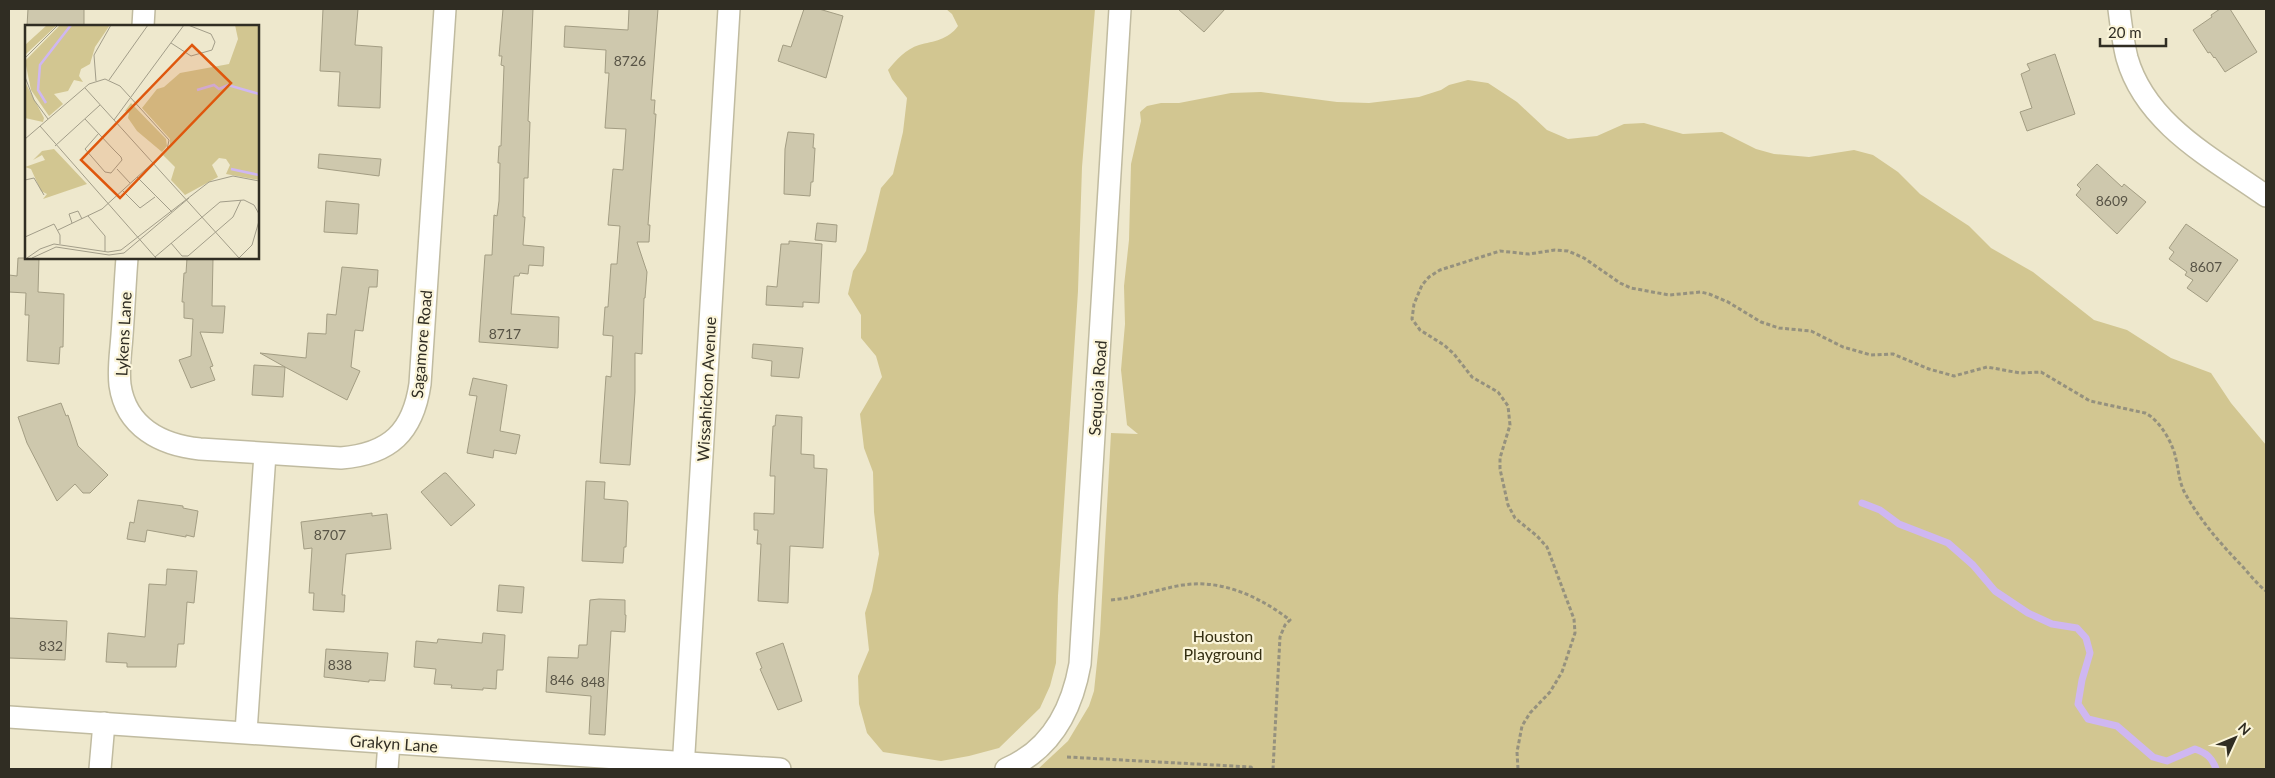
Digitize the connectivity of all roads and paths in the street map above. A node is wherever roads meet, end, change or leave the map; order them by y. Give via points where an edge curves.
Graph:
1 (144, 9) edge
2 (445, 9) edge
3 (729, 9) edge
4 (1120, 9) edge
5 (2119, 9) edge
6 (143, 25) edge
7 (2266, 196) edge
8 (127, 259) edge
9 (265, 454) junction
10 (2266, 591) edge
11 (1111, 600) dead end
12 (9, 717) edge
13 (104, 723) junction
14 (246, 732) junction
15 (389, 743) junction
16 (1067, 757) dead end
17 (683, 766) edge
18 (100, 769) edge
19 (387, 769) edge
20 (780, 769) edge
21 (1006, 769) edge
22 (1253, 769) edge
23 (1273, 769) edge
24 (1518, 769) edge

1 - 6 street
2 - 9 street, Sagamore Road via 420,384 411,418 391,443 359,456
3 - 17 street, Wissahickon Avenue
4 - 21 street, Sequoia Road via 1080,664 1069,707 1048,738 1032,753
5 - 7 street via 2128,58 2138,83 2156,111 2187,141
8 - 9 street, Lykens Lane via 119,374 127,408 146,430 171,444
9 - 14 street
10 - 24 path via 2204,524 2180,482 2171,446 2158,423 2145,412 2090,400 2041,372 2020,373 1987,366 1954,376 1929,370 1893,354 1871,355 1843,347 1811,331 1779,328 1761,322 1709,294 1669,295 1631,288 1568,251 1491,253 1428,276 1417,294 1412,319 1420,330 1454,354 1472,378 1498,392 1508,406 1510,425 1500,469 1508,505 1511,514 1548,547 1574,619 1575,632 1562,672 1522,726 1517,752
11 - 23 path via 1131,599 1182,585 1222,587 1256,598 1290,620 1280,637
12 - 13 street, Grakyn Lane
13 - 14 street, Grakyn Lane
13 - 18 street
14 - 15 street, Grakyn Lane
15 - 17 street, Grakyn Lane
15 - 19 street
16 - 22 path
17 - 20 street, Grakyn Lane

